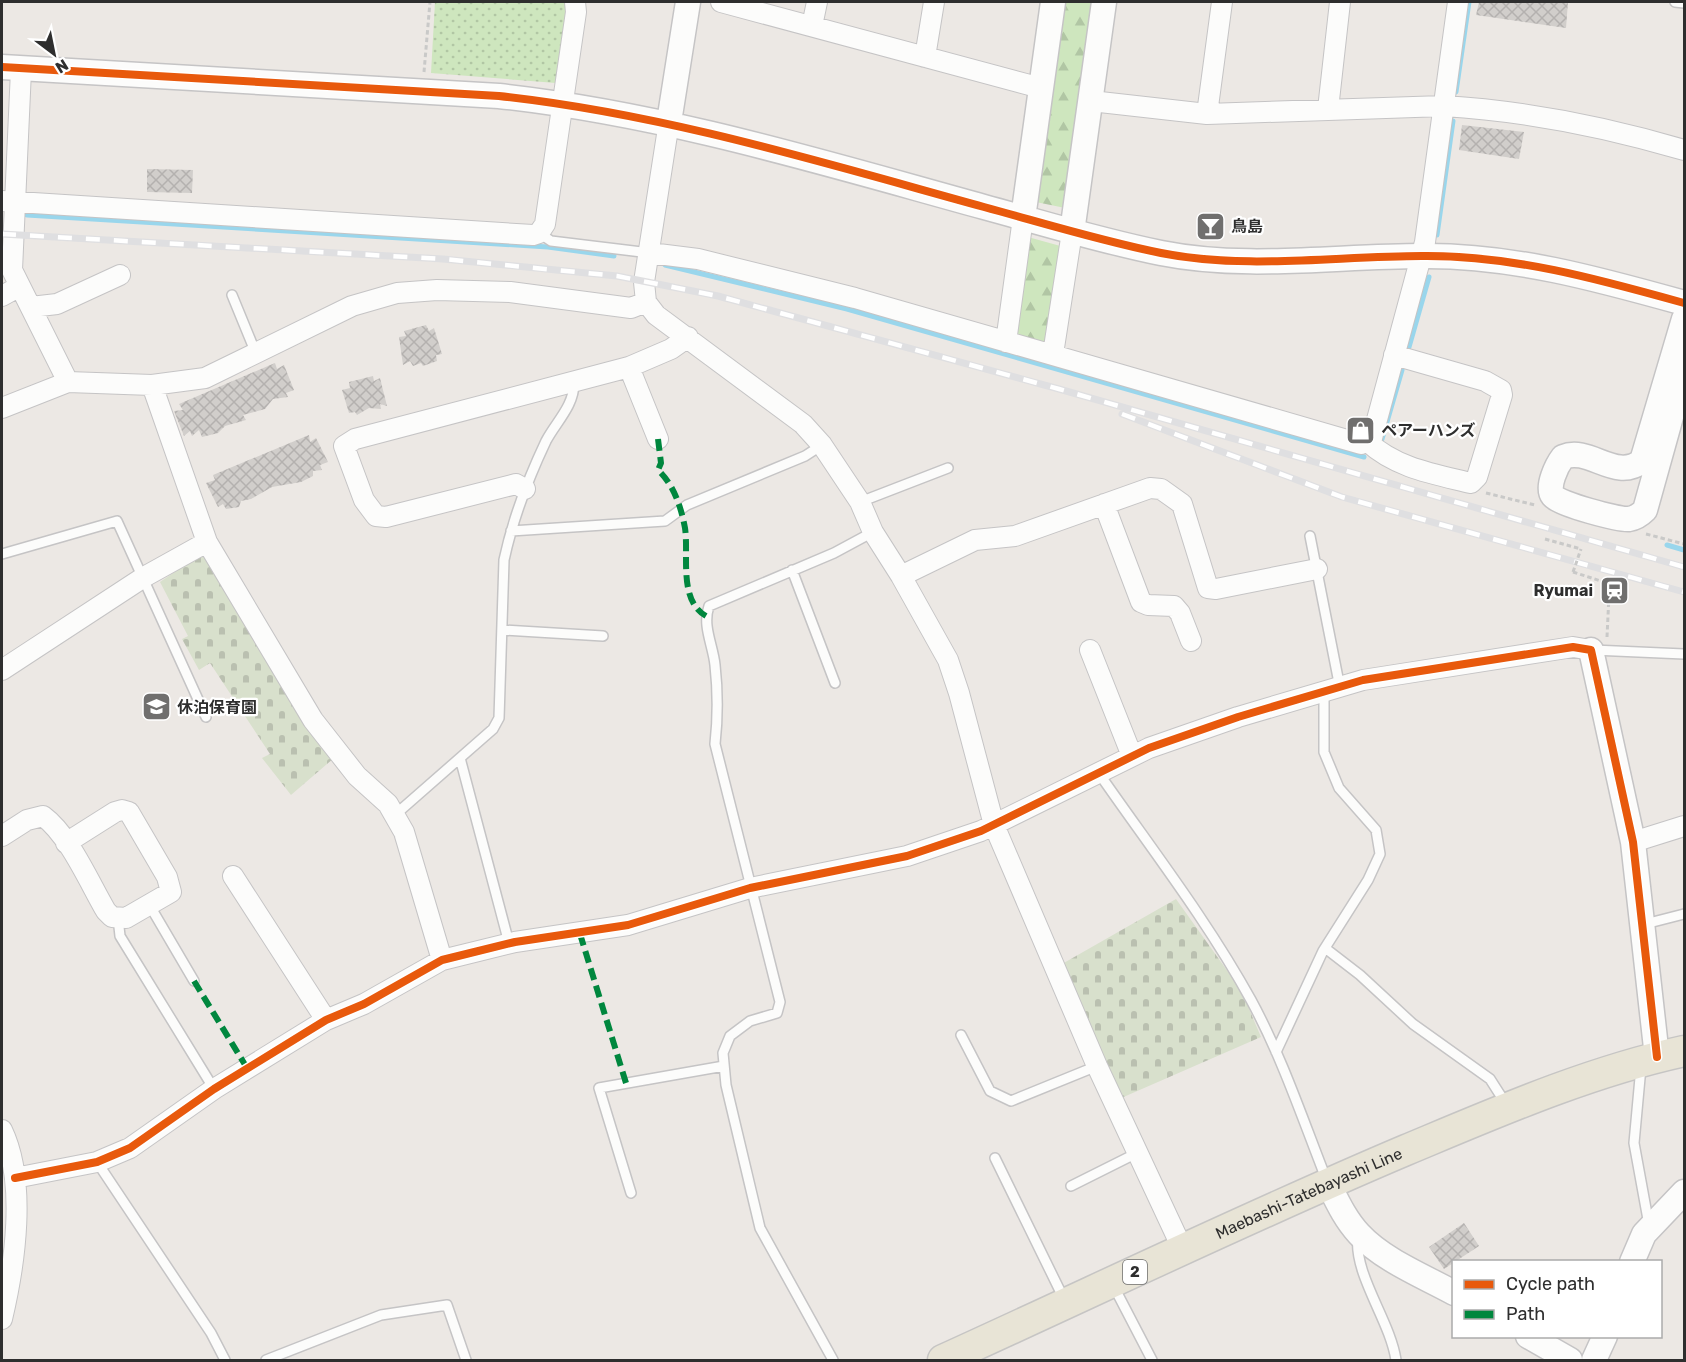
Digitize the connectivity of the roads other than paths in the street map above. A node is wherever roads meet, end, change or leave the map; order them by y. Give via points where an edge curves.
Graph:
1 (574, 2) edge
2 (688, 2) edge
3 (721, 2) edge
4 (817, 2) edge
5 (934, 2) edge
6 (1053, 2) edge
7 (1104, 2) edge
8 (1222, 2) edge
9 (1340, 2) edge
10 (1458, 2) edge
11 (1675, 2) edge
12 (1684, 3) edge
13 (812, 26) junction
14 (925, 57) junction
15 (11, 69) edge
16 (1041, 88) junction
17 (1091, 101) junction
18 (563, 103) junction
19 (1444, 106) junction
20 (1328, 109) junction
21 (1207, 114) junction
22 (669, 122) junction
23 (1684, 150) edge
24 (8, 201) edge
25 (1023, 218) junction
26 (1072, 232) junction
27 (539, 233) junction
28 (650, 253) junction
29 (1422, 256) junction
30 (120, 275) dead end
31 (20, 286) junction
32 (232, 295) dead end
33 (2, 296) edge
34 (646, 302) junction
35 (1684, 303) edge
36 (31, 307) junction
37 (1684, 318) edge
38 (688, 338) junction
39 (1006, 342) junction
40 (255, 351) junction
41 (1053, 354) junction
42 (1394, 355) junction
43 (629, 367) junction
44 (1684, 370) edge
45 (68, 382) junction
46 (574, 383) junction
47 (152, 385) junction
48 (2, 408) edge
49 (658, 440) dead end
50 (1368, 442) junction
51 (822, 445) junction
52 (948, 468) dead end
53 (525, 489) junction
54 (860, 502) junction
55 (1104, 504) junction
56 (511, 531) junction
57 (873, 532) junction
58 (1310, 536) dead end
59 (207, 542) junction
60 (2, 554) edge
61 (1317, 569) junction
62 (792, 570) junction
63 (901, 576) junction
64 (144, 577) junction
65 (502, 630) junction
66 (603, 636) dead end
67 (1191, 641) dead end
68 (1090, 650) dead end
69 (1599, 651) junction
70 (1684, 654) edge
71 (2, 670) edge
72 (835, 683) dead end
73 (1332, 690) junction
74 (206, 717) dead end
75 (1132, 756) junction
76 (460, 758) junction
77 (1098, 772) junction
78 (396, 814) junction
79 (994, 825) junction
80 (1684, 826) edge
81 (2, 836) edge
82 (1633, 842) junction
83 (66, 843) junction
84 (233, 876) dead end
85 (750, 888) junction
86 (150, 906) junction
87 (1684, 914) edge
88 (118, 918) junction
89 (1642, 924) junction
90 (509, 944) junction
91 (1325, 948) junction
92 (441, 960) junction
93 (194, 981) dead end
94 (326, 1020) junction
95 (962, 1035) dead end
96 (1276, 1052) junction
97 (1661, 1056) edge
98 (724, 1066) junction
99 (1097, 1066) junction
100 (214, 1089) junction
101 (1508, 1107) junction
102 (2, 1130) edge
103 (1137, 1153) junction
104 (995, 1158) dead end
105 (97, 1162) junction
106 (15, 1178) junction
107 (1328, 1183) junction
108 (1071, 1186) dead end
109 (1684, 1192) edge
110 (631, 1193) dead end
111 (1650, 1228) junction
112 (1358, 1233) junction
113 (1183, 1250) junction
114 (1633, 1260) edge
115 (1112, 1283) junction
116 (1452, 1292) edge
117 (1067, 1304) junction
118 (2, 1319) edge
119 (1532, 1338) edge
120 (1604, 1338) edge
121 (225, 1360) edge
122 (266, 1360) edge
123 (466, 1360) edge
124 (833, 1360) edge
125 (943, 1360) edge
126 (1152, 1360) edge
127 (1396, 1360) edge
128 (1570, 1360) edge
129 (1594, 1360) edge

1 - 18 street via 576,12
2 - 22 street
3 - 13 street
4 - 13 street
5 - 14 street
6 - 16 street
7 - 17 street
8 - 21 street
9 - 20 street
10 - 19 street
11 - 12 lane
13 - 14 street
14 - 16 street
15 - 18 street via 435,92
15 - 24 street
16 - 25 street
17 - 21 street
17 - 26 street
18 - 22 street
18 - 27 street via 545,224
19 - 20 street
19 - 23 street via 1546,117 1639,136
19 - 29 street
20 - 21 street
22 - 25 street
22 - 28 street
24 - 27 street via 533,236
24 - 31 street via 11,262
25 - 26 street
25 - 39 street
26 - 29 street via 1164,254 1226,260
26 - 41 street
27 - 28 lane via 551,241
28 - 34 street via 643,294
28 - 39 street via 735,267
29 - 35 street via 1548,268
29 - 42 street
30 - 36 street via 57,304
31 - 33 street
31 - 36 street
32 - 40 lane
34 - 38 street via 656,315
34 - 40 street via 631,308 510,292 397,293 352,306
36 - 45 street
37 - 44 street via 1642,461 1628,469 1569,454 1559,462 1553,478 1553,497 1627,520 1639,516 1645,510
38 - 43 street via 671,350
38 - 51 street via 787,410
39 - 41 street
40 - 47 street via 218,374
41 - 50 street via 1361,444
42 - 50 street
42 - 50 street via 1485,381 1501,390 1502,395 1474,482 1406,466
43 - 46 street
43 - 49 street
45 - 47 street
45 - 48 street
46 - 53 lane via 569,405
46 - 53 street via 355,439 344,446 364,500 376,516 386,517 516,484
47 - 59 street
51 - 54 street
51 - 56 lane via 805,456 687,505 665,521
52 - 54 lane
53 - 56 lane
54 - 57 street
55 - 61 street via 1150,488 1161,489 1182,504 1208,588
55 - 63 street via 1015,536 975,540
55 - 67 street via 1141,602 1174,606
56 - 65 lane via 504,560
57 - 62 lane
57 - 63 street
58 - 61 lane
59 - 64 street
59 - 78 street via 314,720 357,776
60 - 64 lane via 117,522
61 - 73 lane
62 - 72 lane
62 - 85 lane via 710,606 706,616 719,710 715,744
63 - 79 street via 948,660
64 - 71 street
64 - 74 lane
65 - 66 lane
65 - 76 lane via 499,718 493,729
68 - 75 street
69 - 70 lane
69 - 73 street via 1573,647 1404,672
69 - 82 street
73 - 75 street via 1238,717
73 - 91 lane via 1324,752 1339,788 1376,830 1380,854
75 - 77 street
76 - 78 lane
76 - 90 lane
77 - 79 street
77 - 96 lane via 1208,930 1251,1000
78 - 92 street
79 - 85 street via 907,856
79 - 99 street
80 - 82 street
81 - 83 street via 27,820 43,816
82 - 89 street
83 - 86 street via 115,812 129,812 167,877 171,891
83 - 88 street via 106,911
84 - 94 street
85 - 90 street via 628,925
85 - 98 lane via 780,1002 777,1013 750,1021 730,1036 723,1053
86 - 88 street
86 - 93 lane
87 - 89 lane
88 - 100 lane via 120,936
89 - 97 street
90 - 92 street
91 - 96 lane
91 - 101 lane via 1413,1024 1490,1079
92 - 94 street via 364,1005
94 - 100 street
95 - 99 lane via 990,1091 1011,1101
96 - 107 lane
97 - 101 main road, Maebashi-Tatebayashi Line / 2
97 - 111 lane via 1634,1143
98 - 110 lane via 599,1088
98 - 124 lane via 760,1228
99 - 103 street
100 - 105 street via 130,1148
101 - 107 main road, Maebashi-Tatebayashi Line / 2
102 - 106 street
103 - 108 lane
103 - 113 street
104 - 117 lane
105 - 106 street
105 - 121 lane
106 - 118 street via 14,1236
107 - 112 street via 1343,1214
107 - 113 main road, Maebashi-Tatebayashi Line / 2
109 - 111 street
111 - 114 street
112 - 116 street via 1379,1251
112 - 127 lane via 1356,1251 1387,1326
113 - 115 main road, Maebashi-Tatebayashi Line / 2
115 - 117 main road, Maebashi-Tatebayashi Line / 2
115 - 126 lane
117 - 125 main road, Maebashi-Tatebayashi Line / 2
119 - 128 street
120 - 129 street
122 - 123 lane via 381,1315 447,1305

